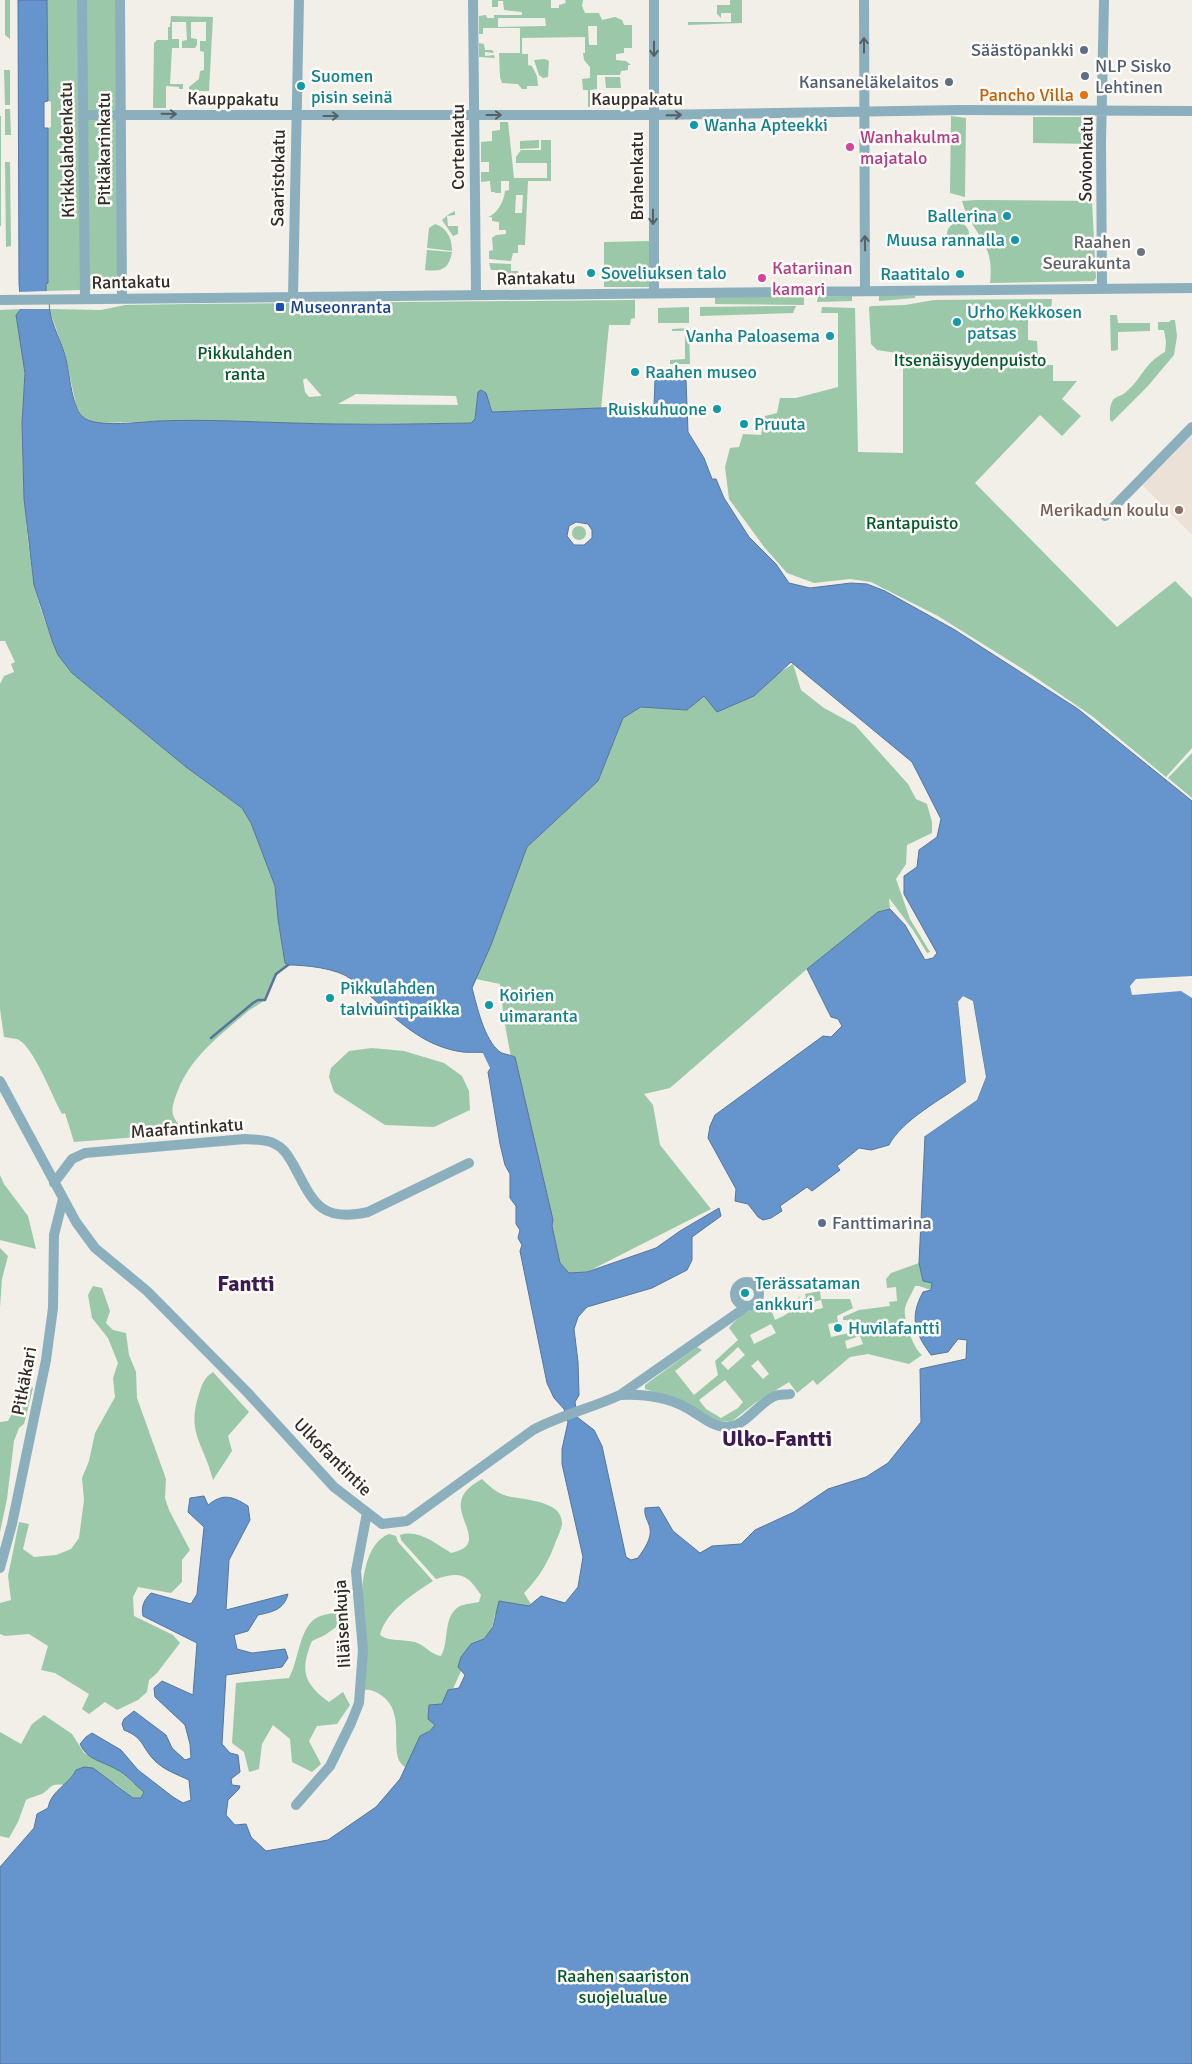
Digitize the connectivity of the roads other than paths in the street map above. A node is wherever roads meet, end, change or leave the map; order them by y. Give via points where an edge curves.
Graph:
1 (82, 0) edge
2 (120, 0) edge
3 (298, 0) edge
4 (473, 0) edge
5 (654, 0) edge
6 (864, 0) edge
7 (1104, 0) edge
8 (1102, 111) junction
9 (1192, 111) edge
10 (864, 112) junction
11 (120, 113) junction
12 (83, 114) junction
13 (475, 115) junction
14 (654, 115) junction
15 (295, 116) junction
16 (1192, 288) edge
17 (1102, 289) junction
18 (865, 291) junction
19 (654, 293) junction
20 (476, 294) junction
21 (293, 296) junction
22 (122, 298) junction
23 (85, 299) junction
24 (0, 300) edge
25 (1192, 427) edge
26 (1105, 516) dead end
27 (0, 1081) edge
28 (469, 1163) dead end
29 (54, 1182) junction
30 (63, 1199) junction
31 (735, 1297) junction
32 (746, 1307) junction
33 (722, 1322) junction
34 (790, 1394) dead end
35 (620, 1395) junction
36 (367, 1513) junction
37 (0, 1568) edge
38 (296, 1805) dead end

1 - 12 street, Kirkkolahdenkatu
2 - 11 street, Pitkäkarinkatu
3 - 15 street, Saaristokatu
4 - 13 street, Cortenkatu
5 -> 14 street, Brahenkatu
10 -> 6 street
7 - 8 street, Sovionkatu
8 - 9 street, Kauppakatu
8 - 10 street, Kauppakatu
8 - 17 street, Sovionkatu
14 -> 10 street, Kauppakatu
18 -> 10 street
11 - 12 street, Kauppakatu
11 -> 15 street, Kauppakatu
11 - 22 street, Pitkäkarinkatu
12 - 23 street, Kirkkolahdenkatu
13 -> 14 street, Kauppakatu
15 -> 13 street, Kauppakatu
13 - 20 street, Cortenkatu
14 -> 19 street, Brahenkatu
15 - 21 street, Saaristokatu
16 - 17 street, Rantakatu
17 - 18 street, Rantakatu
18 - 19 street, Rantakatu
19 - 20 street, Rantakatu
20 - 21 street, Rantakatu
21 - 22 street, Rantakatu
22 - 23 street, Rantakatu
23 - 24 street, Rantakatu
25 - 26 street
27 - 29 street, Ulkofantintie
28 - 29 street, Maafantinkatu via 368,1212 353,1214 329,1213 320,1208 288,1154 264,1140 85,1153 72,1159
29 - 30 street, Ulkofantintie
30 - 36 street, Ulkofantintie via 95,1248 147,1291 334,1486
30 - 37 street, Pitkäkari via 54,1235 54,1308 46,1360
31 - 32 street
31 - 32 street, Ulkofantintie via 741,1283 750,1282 756,1286 759,1298
31 - 33 street, Ulkofantintie
32 - 33 street, Ulkofantintie
33 - 35 street, Ulkofantintie
34 - 35 street via 775,1396 733,1427 712,1424 684,1406 664,1399 641,1394
35 - 36 street, Ulkofantintie via 555,1418 533,1430 407,1522 382,1524
36 - 38 street, Iiläisenkuja via 356,1571 364,1650 359,1703 330,1766

